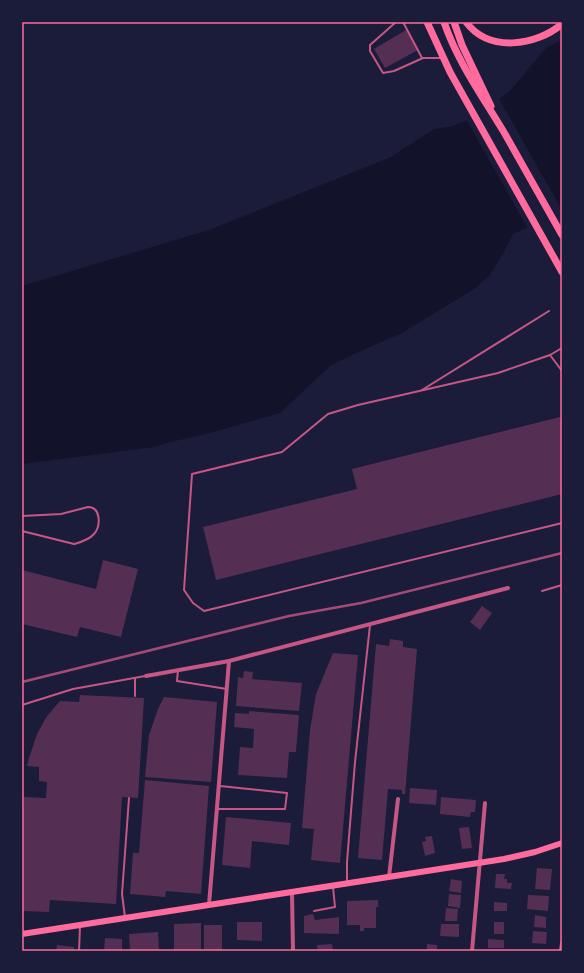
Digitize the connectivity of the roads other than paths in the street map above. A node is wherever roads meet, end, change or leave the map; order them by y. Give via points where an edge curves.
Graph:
1 (391, 22) edge
2 (396, 22) edge
3 (403, 22) edge
4 (427, 22) edge
5 (444, 22) edge
6 (454, 22) edge
7 (466, 22) edge
8 (562, 24) edge
9 (393, 25) junction
10 (422, 58) junction
11 (442, 58) junction
12 (504, 134) junction
13 (562, 235) edge
14 (562, 272) edge
15 (549, 312) dead end
16 (562, 348) edge
17 (550, 355) junction
18 (562, 371) edge
19 (421, 390) junction
20 (22, 516) edge
21 (562, 523) edge
22 (22, 531) edge
23 (562, 585) edge
24 (508, 588) dead end
25 (542, 591) dead end
26 (370, 624) junction
27 (229, 661) junction
28 (178, 670) junction
29 (146, 676) joint
30 (135, 678) junction
31 (227, 689) junction
32 (135, 696) dead end
33 (22, 705) edge
34 (218, 786) junction
35 (128, 798) dead end
36 (398, 799) dead end
37 (485, 803) dead end
38 (216, 809) junction
39 (562, 843) edge
40 (480, 863) junction
41 (389, 877) junction
42 (347, 884) junction
43 (332, 885) junction
44 (292, 892) junction
45 (209, 905) junction
46 (314, 911) dead end
47 (125, 918) junction
48 (80, 925) junction
49 (22, 934) edge
50 (562, 942) edge
51 (79, 951) edge
52 (293, 951) edge
53 (472, 951) edge
54 (561, 951) edge

1 - 9 lane
2 - 9 lane
3 - 10 lane
4 - 11 highway
5 - 12 highway via 470,80
6 - 12 highway via 462,45
7 - 8 highway via 475,31 489,38 514,43 537,38
9 - 10 lane via 370,45 370,51 383,73 394,71
10 - 11 lane
11 - 14 highway
12 - 13 highway
15 - 19 lane
16 - 17 lane
17 - 18 lane
17 - 19 lane via 498,372
19 - 21 lane via 328,414 282,452 192,474 184,590 193,603 204,612
20 - 22 lane via 61,514 92,507 99,518 94,534 74,544
23 - 25 lane
24 - 26 street
26 - 27 street
26 - 42 lane via 355,762
27 - 28 street
27 - 31 street
28 - 29 street
28 - 31 lane via 177,681
29 - 30 lane
30 - 32 lane
30 - 33 lane via 73,689
31 - 34 street
34 - 38 street
34 - 38 lane via 287,793 285,810
35 - 47 lane via 122,894
36 - 41 street
37 - 40 street
38 - 45 street
39 - 40 main road via 528,854
40 - 41 main road
40 - 53 street
41 - 42 main road
42 - 43 main road
43 - 44 main road
43 - 46 lane via 335,907
44 - 45 main road
44 - 52 street
45 - 47 main road
47 - 48 main road
48 - 49 main road
48 - 51 lane
50 - 54 street

